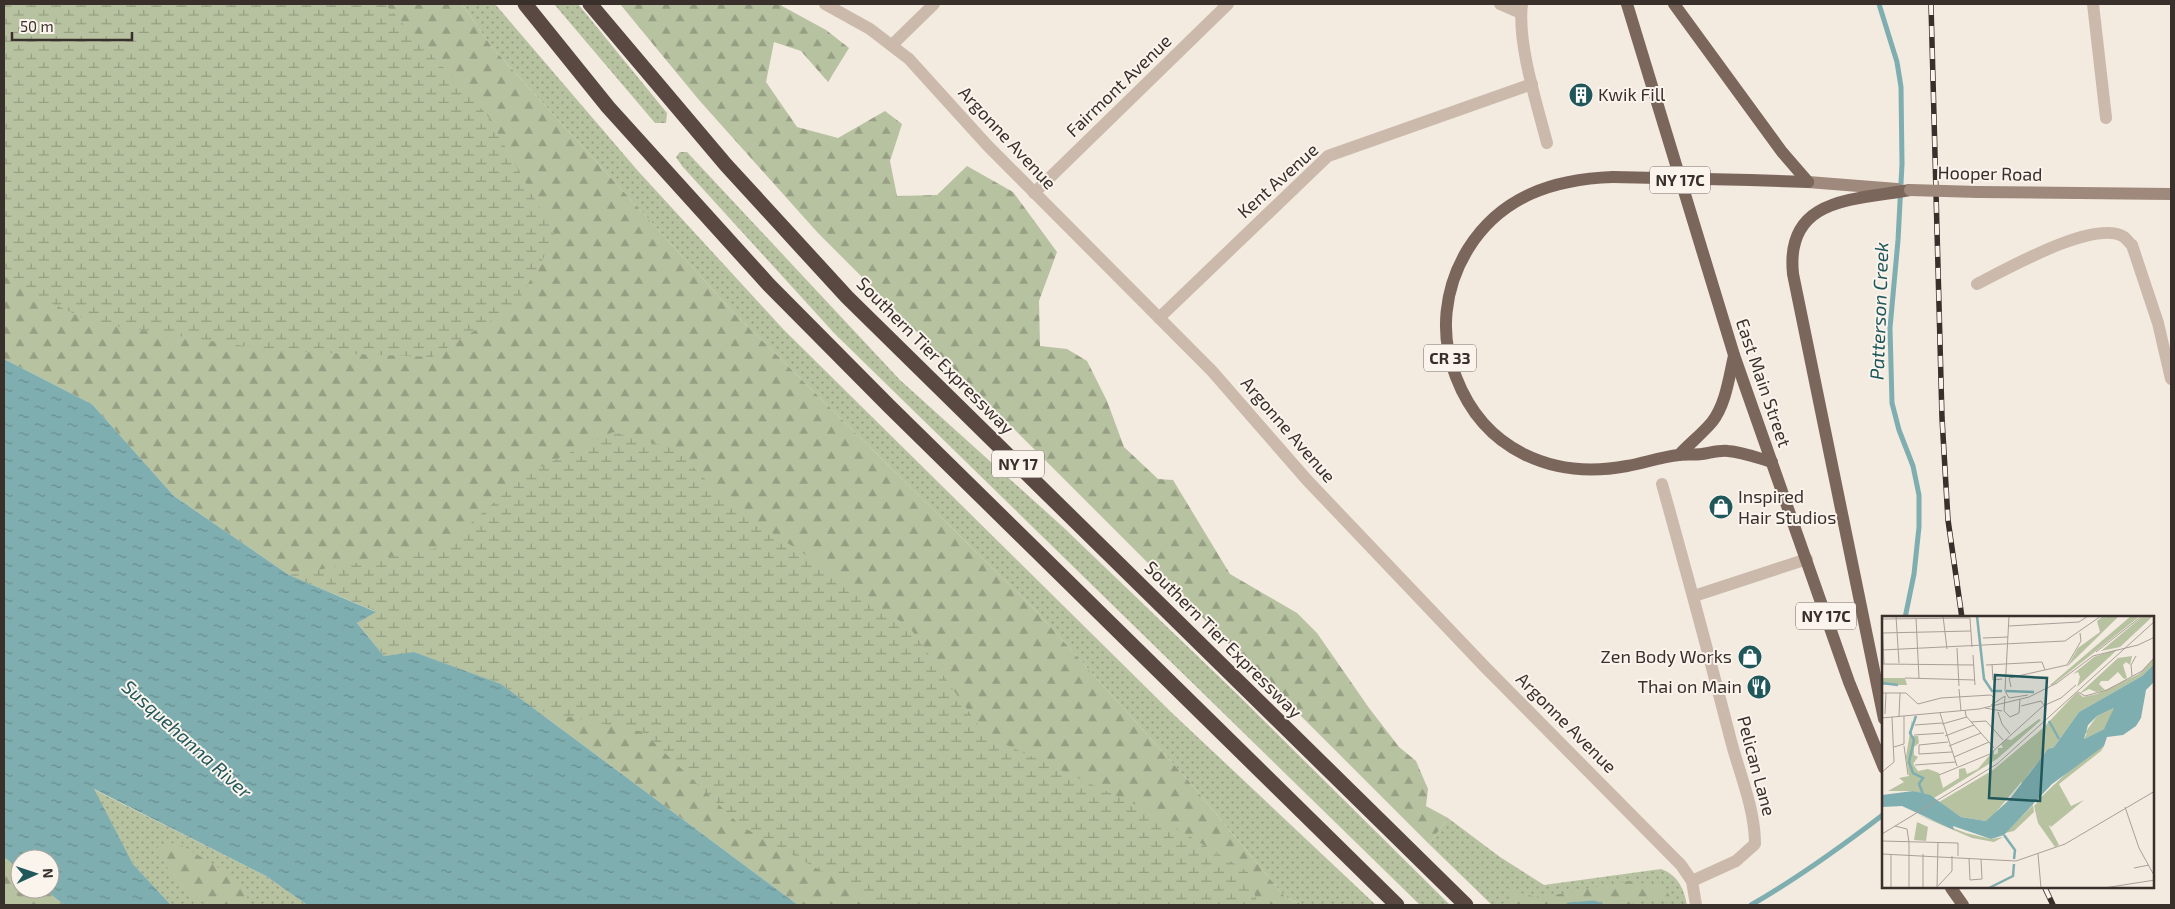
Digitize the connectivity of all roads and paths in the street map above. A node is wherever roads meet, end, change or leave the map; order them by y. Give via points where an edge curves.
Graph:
1 (525, 4) edge
2 (590, 4) edge
3 (825, 4) edge
4 (934, 4) edge
5 (1228, 4) edge
6 (1500, 4) edge
7 (1627, 4) edge
8 (1674, 4) edge
9 (2093, 4) edge
10 (1522, 9) edge
11 (893, 44) junction
12 (1532, 84) junction
13 (2106, 118) dead end
14 (1547, 143) dead end
15 (1808, 182) junction
16 (1910, 190) junction
17 (1034, 193) junction
18 (2171, 194) edge
19 (1977, 284) dead end
20 (1159, 318) junction
21 (1734, 356) junction
22 (2171, 378) edge
23 (1678, 455) junction
24 (1772, 462) junction
25 (1662, 484) dead end
26 (1807, 559) junction
27 (1694, 596) junction
28 (1882, 709) edge
29 (1882, 764) edge
30 (1692, 881) junction
31 (1953, 889) edge
32 (1397, 905) edge
33 (1466, 905) edge
34 (1696, 905) edge
35 (1963, 905) edge

1 - 32 highway, NY 17 via 608,107 769,285
2 - 33 highway, Southern Tier Expressway / NY 17 via 726,165 847,297
3 - 11 street, Argonne Avenue
4 - 11 street
5 - 17 street, Fairmont Avenue
6 - 10 street
7 - 21 main road, East Main Street / NY 17C
8 - 15 main road via 1782,152
9 - 13 street
10 - 12 street via 1520,23
11 - 17 street, Argonne Avenue
12 - 14 street
12 - 20 street, Kent Avenue via 1328,156
15 - 16 street, Hooper Road
15 - 23 main road, CR 33, bridge via 1613,177 1565,181 1532,192 1499,214 1468,249 1457,271 1447,305 1445,328 1451,363 1460,387 1481,420 1498,438 1521,454 1562,468 1593,470
16 - 18 street, Hooper Road, bridge
16 - 28 main road via 1850,200 1816,211 1798,231 1792,258
17 - 20 street, Argonne Avenue
19 - 22 street via 2066,240 2095,235 2123,237 2132,246 2158,323
20 - 30 street, Argonne Avenue via 1212,371 1307,480 1485,667 1681,865
21 - 23 main road via 1719,412
21 - 24 main road, East Main Street / NY 17C
23 - 24 main road, CR 33 via 1727,450
24 - 26 main road, East Main Street / NY 17C
25 - 27 street, Pelican Lane
26 - 27 street
26 - 29 main road, East Main Street / NY 17C via 1864,723
27 - 30 street, Pelican Lane via 1752,815 1755,844 1736,862
30 - 34 street, Argonne Avenue
31 - 35 main road

